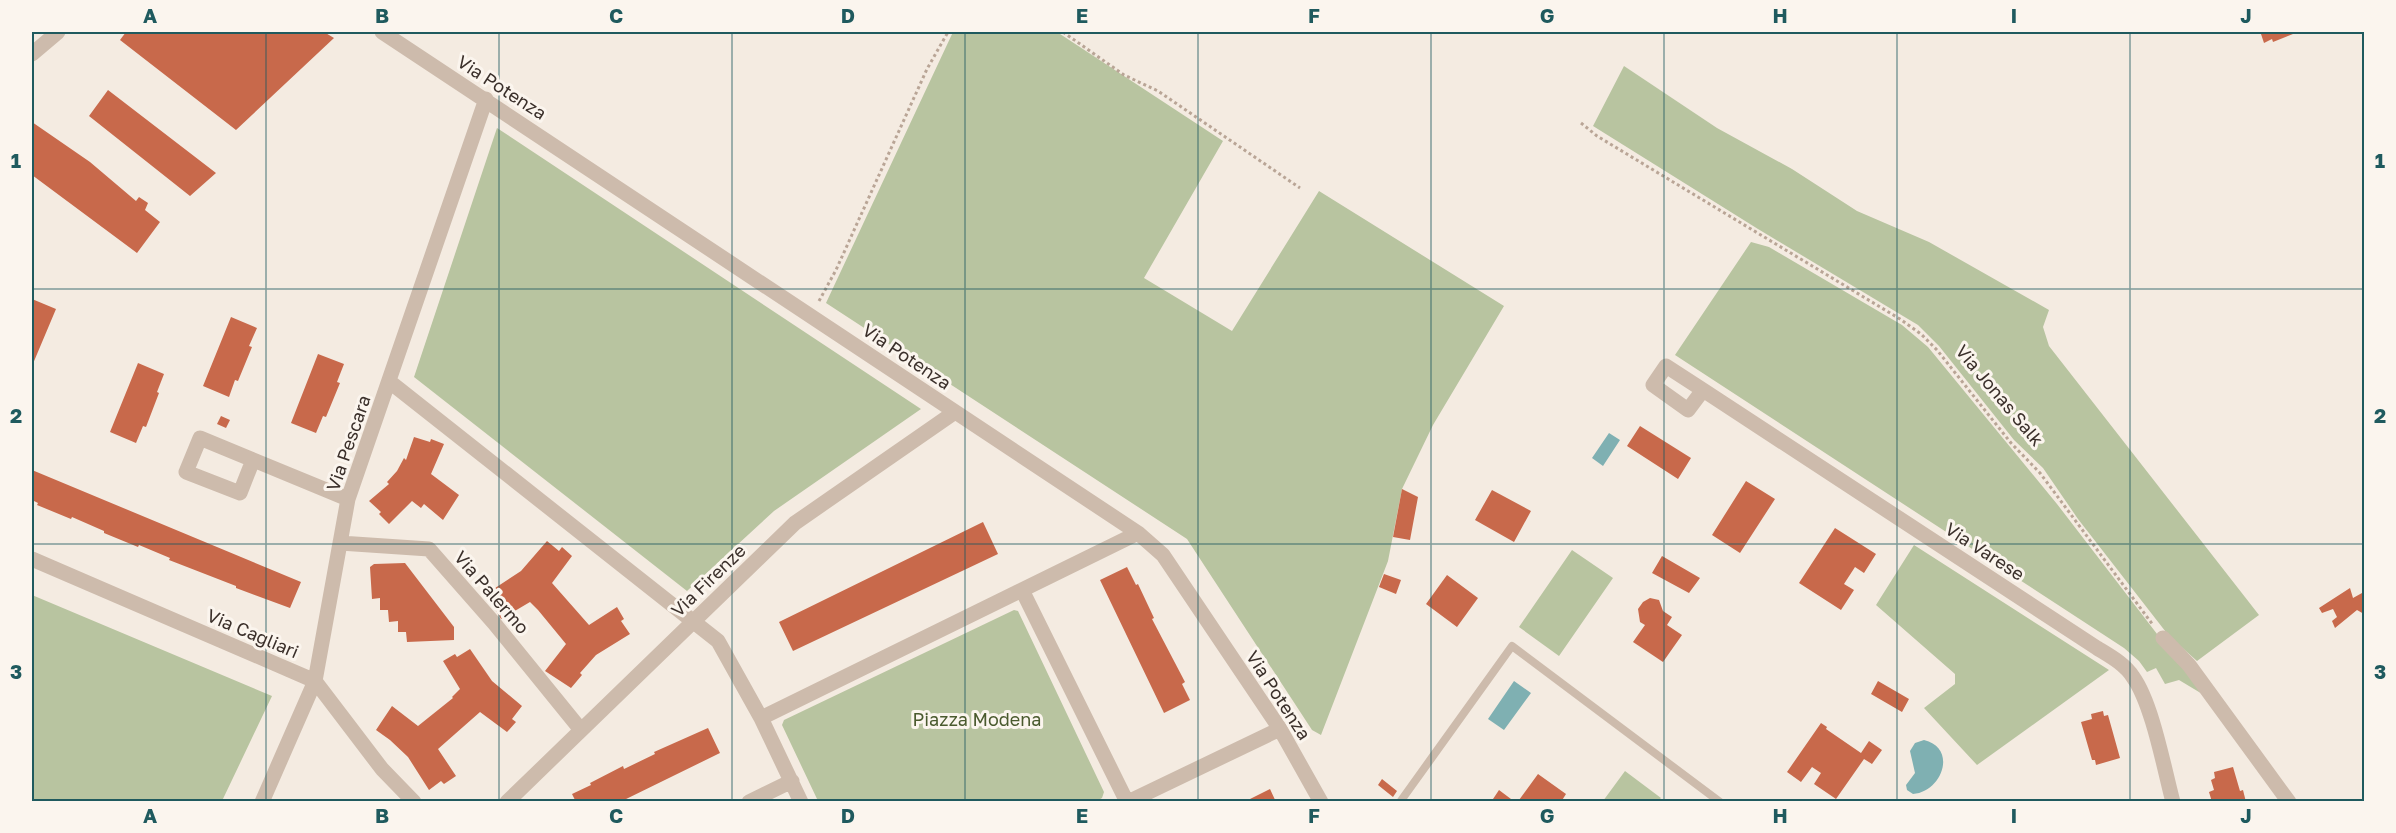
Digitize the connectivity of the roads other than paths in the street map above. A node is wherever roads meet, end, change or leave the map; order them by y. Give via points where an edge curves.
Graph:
1 (58, 32) edge
2 (382, 32) edge
3 (32, 54) edge
4 (486, 99) junction
5 (390, 382) junction
6 (1703, 390) dead end
7 (956, 412) junction
8 (253, 460) dead end
9 (348, 500) junction
10 (1138, 533) junction
11 (340, 543) junction
12 (32, 560) edge
13 (1023, 590) junction
14 (693, 621) junction
15 (2163, 638) road end
16 (315, 681) junction
17 (761, 718) junction
18 (1280, 729) junction
19 (581, 730) junction
20 (792, 781) junction
21 (262, 801) edge
22 (414, 801) edge
23 (507, 801) edge
24 (750, 801) edge
25 (801, 801) edge
26 (1127, 801) edge
27 (1321, 801) edge
28 (1400, 801) edge
29 (1720, 801) edge
30 (2173, 801) edge
31 (2289, 801) edge

1 - 3 street
2 - 4 street, Via Potenza
4 - 5 street, Via Pescara
4 - 7 street, Via Potenza
5 - 9 street, Via Pescara
5 - 14 street
6 - 30 street, Via Varese via 2118,662 2144,694
7 - 10 street, Via Potenza
7 - 14 street, Via Firenze via 795,523
8 - 9 street
9 - 11 street, Via Pescara
10 - 13 street
10 - 18 street, Via Potenza via 1163,555
11 - 16 street, Via Pescara
11 - 19 street, Via Palermo via 429,549
12 - 16 street, Via Cagliari
13 - 17 street
13 - 26 street
14 - 17 street via 718,641
14 - 19 street, Via Firenze
15 - 31 street via 2189,665
16 - 21 street, Via Pescara
16 - 22 street, Via Cagliari via 381,769
17 - 20 street
18 - 26 street
18 - 27 street, Via Potenza
19 - 23 street, Via Firenze
20 - 24 street
20 - 25 street
28 - 29 lane via 1512,646

